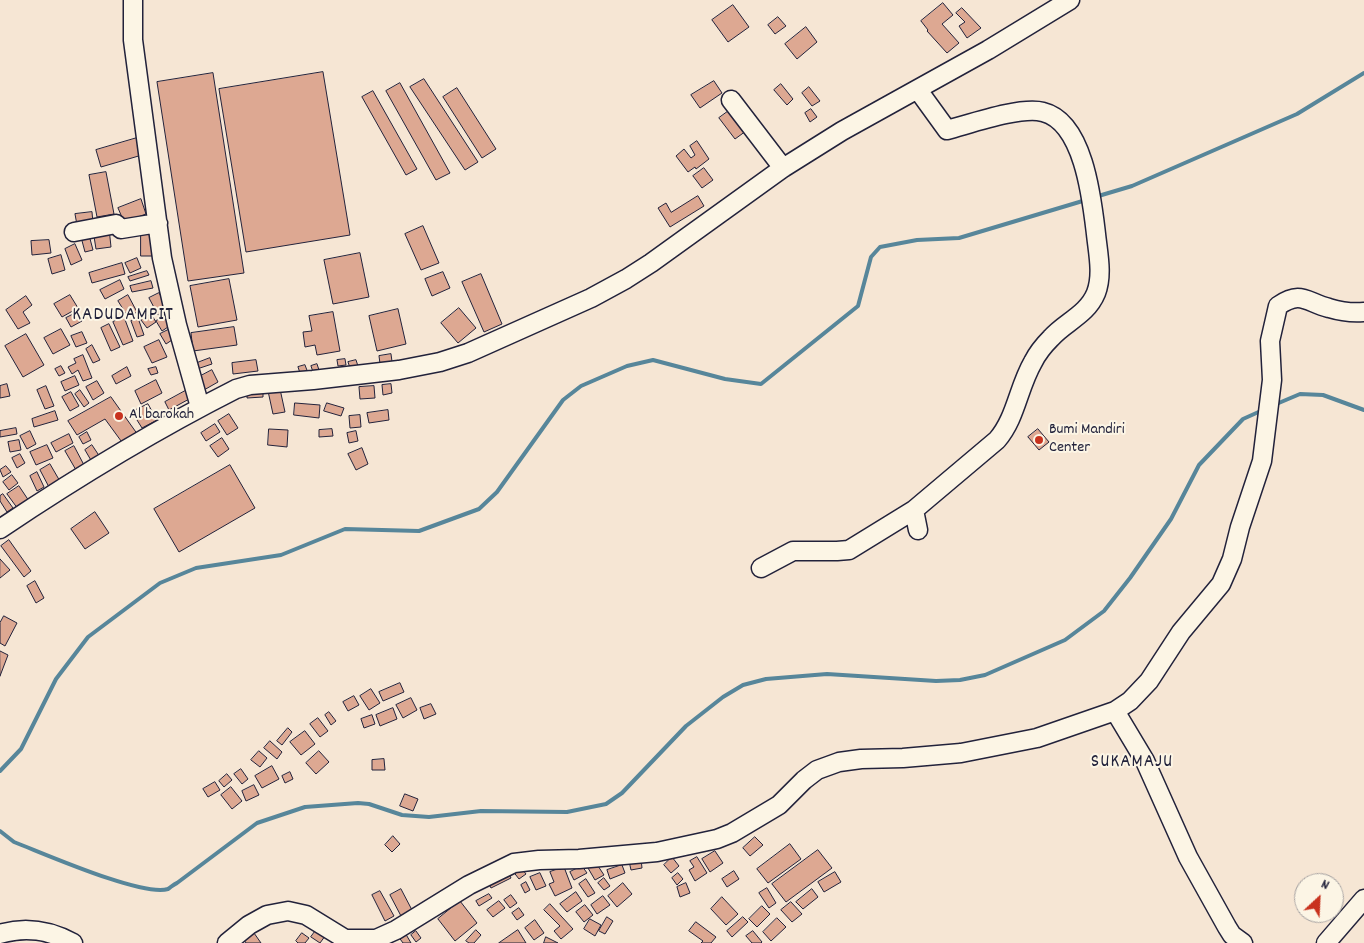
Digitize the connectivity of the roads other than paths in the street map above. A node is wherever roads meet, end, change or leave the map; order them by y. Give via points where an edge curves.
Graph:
1 (132, 0) edge
2 (1070, 0) edge
3 (918, 90) junction
4 (731, 100) dead end
5 (783, 168) junction
6 (158, 223) junction
7 (74, 232) dead end
8 (1364, 312) edge
9 (200, 407) junction
10 (914, 510) junction
11 (0, 529) edge
12 (918, 530) dead end
13 (761, 568) dead end
14 (1115, 711) junction
15 (1364, 899) edge
16 (0, 934) edge
17 (73, 943) edge
18 (227, 943) edge
19 (1242, 943) edge
20 (1326, 943) edge

1 - 6 street via 133,40
2 - 3 street
3 - 5 street via 866,117
3 - 10 street via 947,130 1035,110 1045,112 1064,126 1078,147 1090,188 1100,279 1084,312 1051,337 1033,362 1006,430
4 - 5 street
5 - 9 street via 626,279 468,353 423,366 250,385
6 - 7 street via 120,229 116,224
6 - 9 street via 177,325
8 - 14 street via 1328,308 1305,298 1288,298 1278,306 1270,341 1272,380 1262,461 1232,559 1221,584 1181,632 1149,681
9 - 11 street
10 - 12 street
10 - 13 street via 848,550 793,551
14 - 18 street via 1036,738 961,753 839,762 817,770 779,805 732,834 657,852 514,863 496,870 376,939 345,938 306,916 288,911 267,915 248,925
14 - 19 street via 1145,761 1188,857 1232,935
15 - 20 street
16 - 17 street via 23,928 60,936

